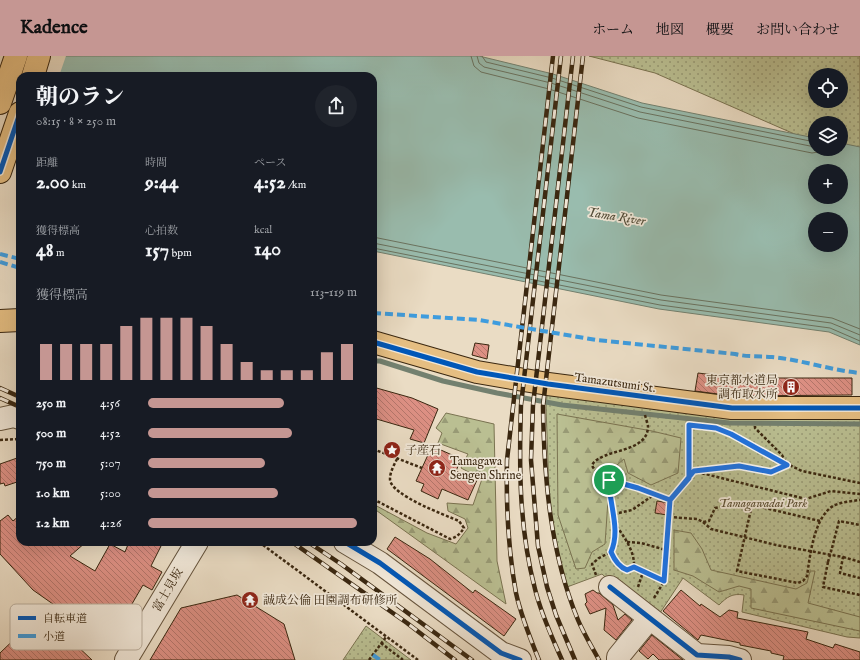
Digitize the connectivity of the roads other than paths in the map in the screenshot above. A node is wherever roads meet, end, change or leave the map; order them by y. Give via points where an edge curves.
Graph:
1 (16, 56) edge
2 (40, 56) edge
3 (34, 72) edge
4 (0, 103) edge
5 (16, 125) edge
6 (0, 172) edge
7 (16, 320) edge
8 (0, 321) edge
9 (377, 343) edge
10 (860, 408) edge
11 (16, 417) edge
12 (0, 419) edge
13 (195, 546) edge
14 (352, 546) edge
15 (610, 587) road end
16 (649, 619) junction
17 (142, 634) edge
18 (132, 650) edge
19 (126, 660) edge
20 (520, 660) edge
21 (618, 660) edge
22 (740, 660) edge

1 - 4 main road
2 - 3 main road
5 - 6 main road
7 - 8 main road
9 - 10 main road, Tamazutsumi St. via 477,372 579,388 732,408
11 - 12 street
13 - 17 street, 富士見坂
14 - 20 street via 380,563 492,647
15 - 16 street
16 - 21 street
16 - 22 street via 697,655
18 - 19 street, 富士見坂

